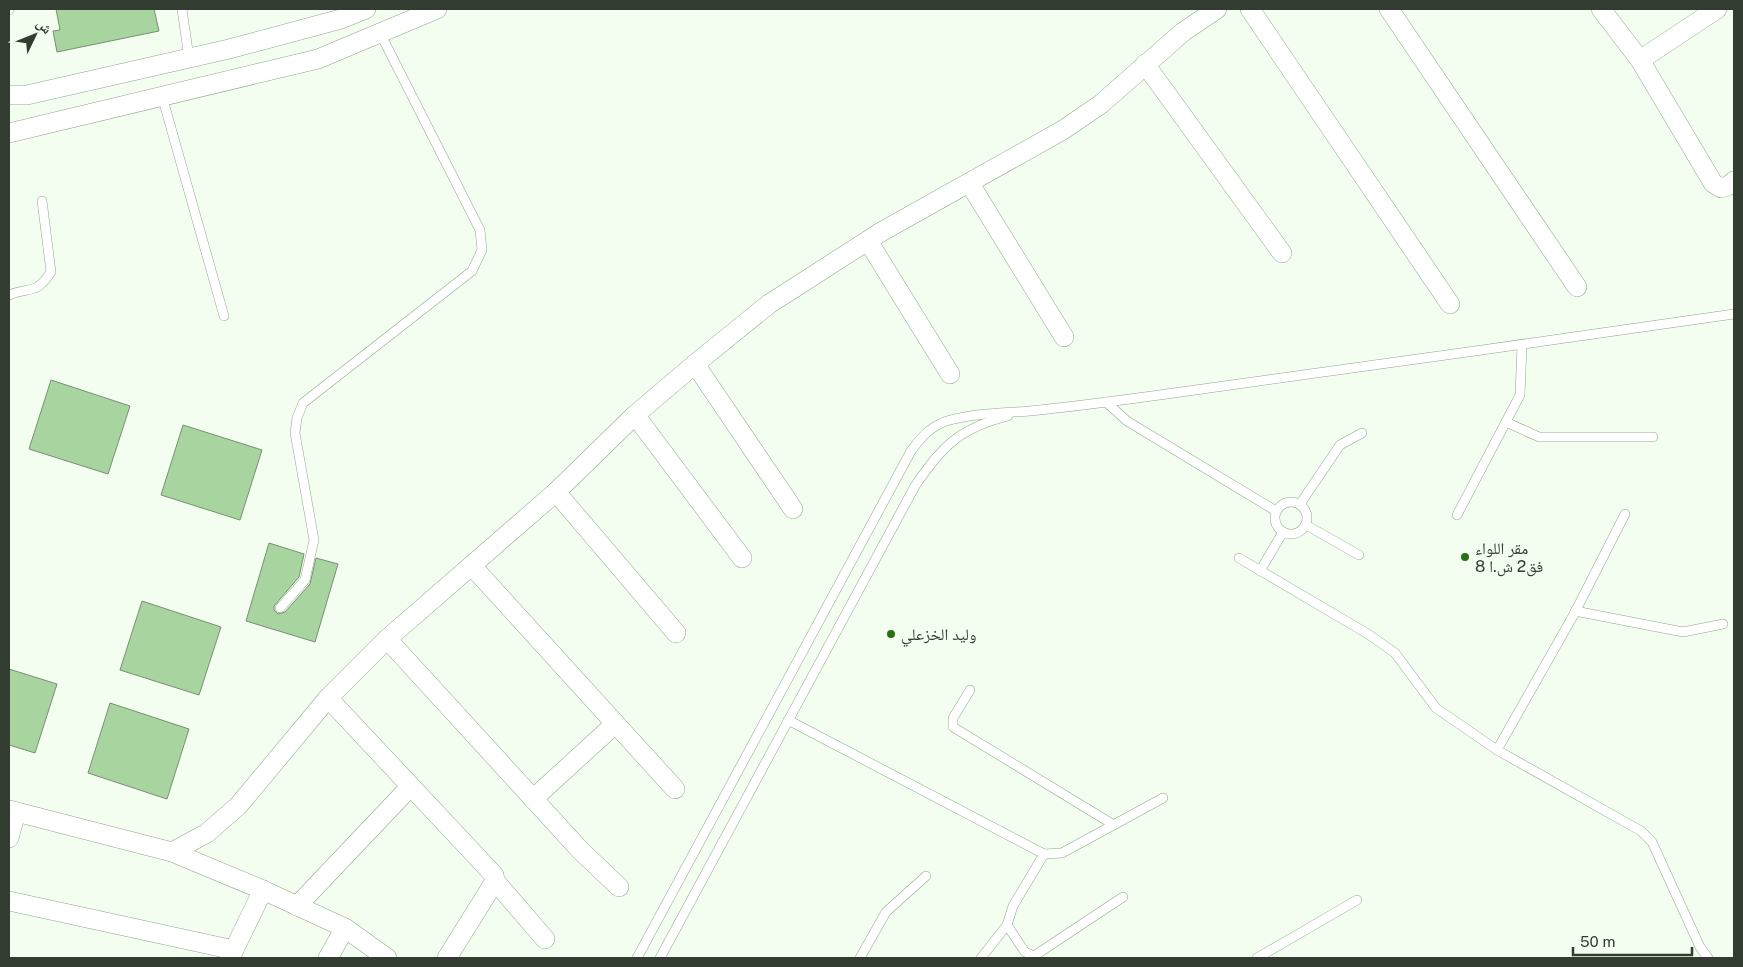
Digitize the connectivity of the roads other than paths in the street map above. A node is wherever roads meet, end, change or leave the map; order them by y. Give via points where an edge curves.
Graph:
1 (182, 9) edge
2 (366, 9) edge
3 (437, 9) edge
4 (1217, 9) edge
5 (1250, 9) edge
6 (1389, 9) edge
7 (1601, 9) edge
8 (1716, 9) edge
9 (340, 14) edge
10 (380, 33) junction
11 (189, 58) junction
12 (1640, 60) junction
13 (1146, 64) junction
14 (9, 95) edge
15 (162, 96) junction
16 (9, 133) edge
17 (1734, 181) edge
18 (970, 184) junction
19 (42, 201) dead end
20 (868, 240) junction
21 (1282, 253) dead end
22 (1577, 287) dead end
23 (9, 295) edge
24 (1450, 304) dead end
25 (1734, 314) edge
26 (224, 316) dead end
27 (1064, 337) dead end
28 (1522, 345) junction
29 (695, 364) junction
30 (950, 374) dead end
31 (1106, 402) junction
32 (1028, 411) junction
33 (635, 415) junction
34 (1506, 422) junction
35 (1362, 432) dead end
36 (1653, 437) dead end
37 (556, 492) junction
38 (1300, 504) junction
39 (793, 509) dead end
40 (1276, 511) junction
41 (1625, 514) dead end
42 (1457, 515) dead end
43 (1306, 525) junction
44 (1283, 532) junction
45 (1359, 555) dead end
46 (742, 558) dead end
47 (1239, 558) dead end
48 (472, 566) junction
49 (1260, 571) junction
50 (280, 608) dead end
51 (1575, 610) junction
52 (1723, 624) dead end
53 (676, 633) dead end
54 (387, 639) junction
55 (970, 690) dead end
56 (328, 698) junction
57 (788, 720) junction
58 (615, 724) junction
59 (1497, 750) junction
60 (410, 787) junction
61 (675, 789) dead end
62 (1163, 798) dead end
63 (533, 799) junction
64 (12, 811) edge
65 (1114, 825) junction
66 (9, 838) edge
67 (172, 852) junction
68 (1044, 854) junction
69 (926, 876) dead end
70 (495, 881) junction
71 (618, 887) dead end
72 (263, 890) junction
73 (1123, 897) dead end
74 (1357, 900) dead end
75 (9, 901) edge
76 (298, 906) junction
77 (1007, 925) junction
78 (345, 928) junction
79 (545, 940) dead end
80 (232, 954) edge
81 (328, 958) edge
82 (387, 958) edge
83 (447, 958) edge
84 (637, 958) edge
85 (660, 958) edge
86 (860, 958) edge
87 (981, 958) edge
88 (1257, 958) edge
89 (1708, 958) edge

1 - 11 lane
2 - 9 street
3 - 10 street
4 - 13 street via 1183,32
5 - 24 street
6 - 22 street
7 - 12 street
8 - 12 street
9 - 11 street
10 - 15 street via 318,59
10 - 50 lane via 480,230 482,250 472,271 303,403 296,418 295,433 314,540 305,580
11 - 14 street via 27,95
12 - 17 street via 1713,183 1721,188
13 - 18 street via 1101,104 1063,130
13 - 21 street
15 - 16 street
15 - 26 lane
18 - 20 street
18 - 27 street
19 - 23 lane via 51,272 42,285
20 - 29 street via 769,304
20 - 30 street
25 - 28 lane
28 - 31 lane
28 - 34 lane via 1520,395
29 - 33 street
29 - 39 street
31 - 32 lane
31 - 40 lane via 1127,421
32 - 57 lane via 972,427 957,436 929,464
32 - 84 lane via 982,413 948,420 922,436 911,451
33 - 37 street
33 - 46 street
34 - 36 lane via 1539,437
34 - 42 lane
35 - 38 lane via 1340,445
37 - 48 street
37 - 53 street
38 - 40 lane via 1282,504
38 - 43 lane via 1306,514
40 - 44 lane via 1274,519
41 - 51 lane
43 - 44 lane via 1291,535
43 - 45 lane
44 - 49 lane
47 - 49 lane
48 - 54 street
48 - 58 street
49 - 59 lane via 1368,634 1394,653 1436,708
51 - 52 lane via 1683,632
51 - 59 lane
54 - 56 street
54 - 63 street
55 - 65 lane via 953,718 953,727
56 - 60 street
56 - 67 street via 238,806 207,833
57 - 68 lane
57 - 85 lane
58 - 61 street
58 - 63 street
59 - 89 lane via 1641,831 1652,842
60 - 70 street via 494,875
60 - 76 street
62 - 65 lane
63 - 71 street
64 - 66 street
64 - 67 street
65 - 68 lane via 1062,853
67 - 72 street
68 - 77 lane via 1013,906
69 - 86 lane via 886,912
70 - 79 street
70 - 83 street
72 - 76 street
72 - 80 street
73 - 77 lane via 1034,956 1025,952
74 - 88 lane
75 - 80 street
76 - 78 street
77 - 87 lane
78 - 81 street
78 - 82 street

